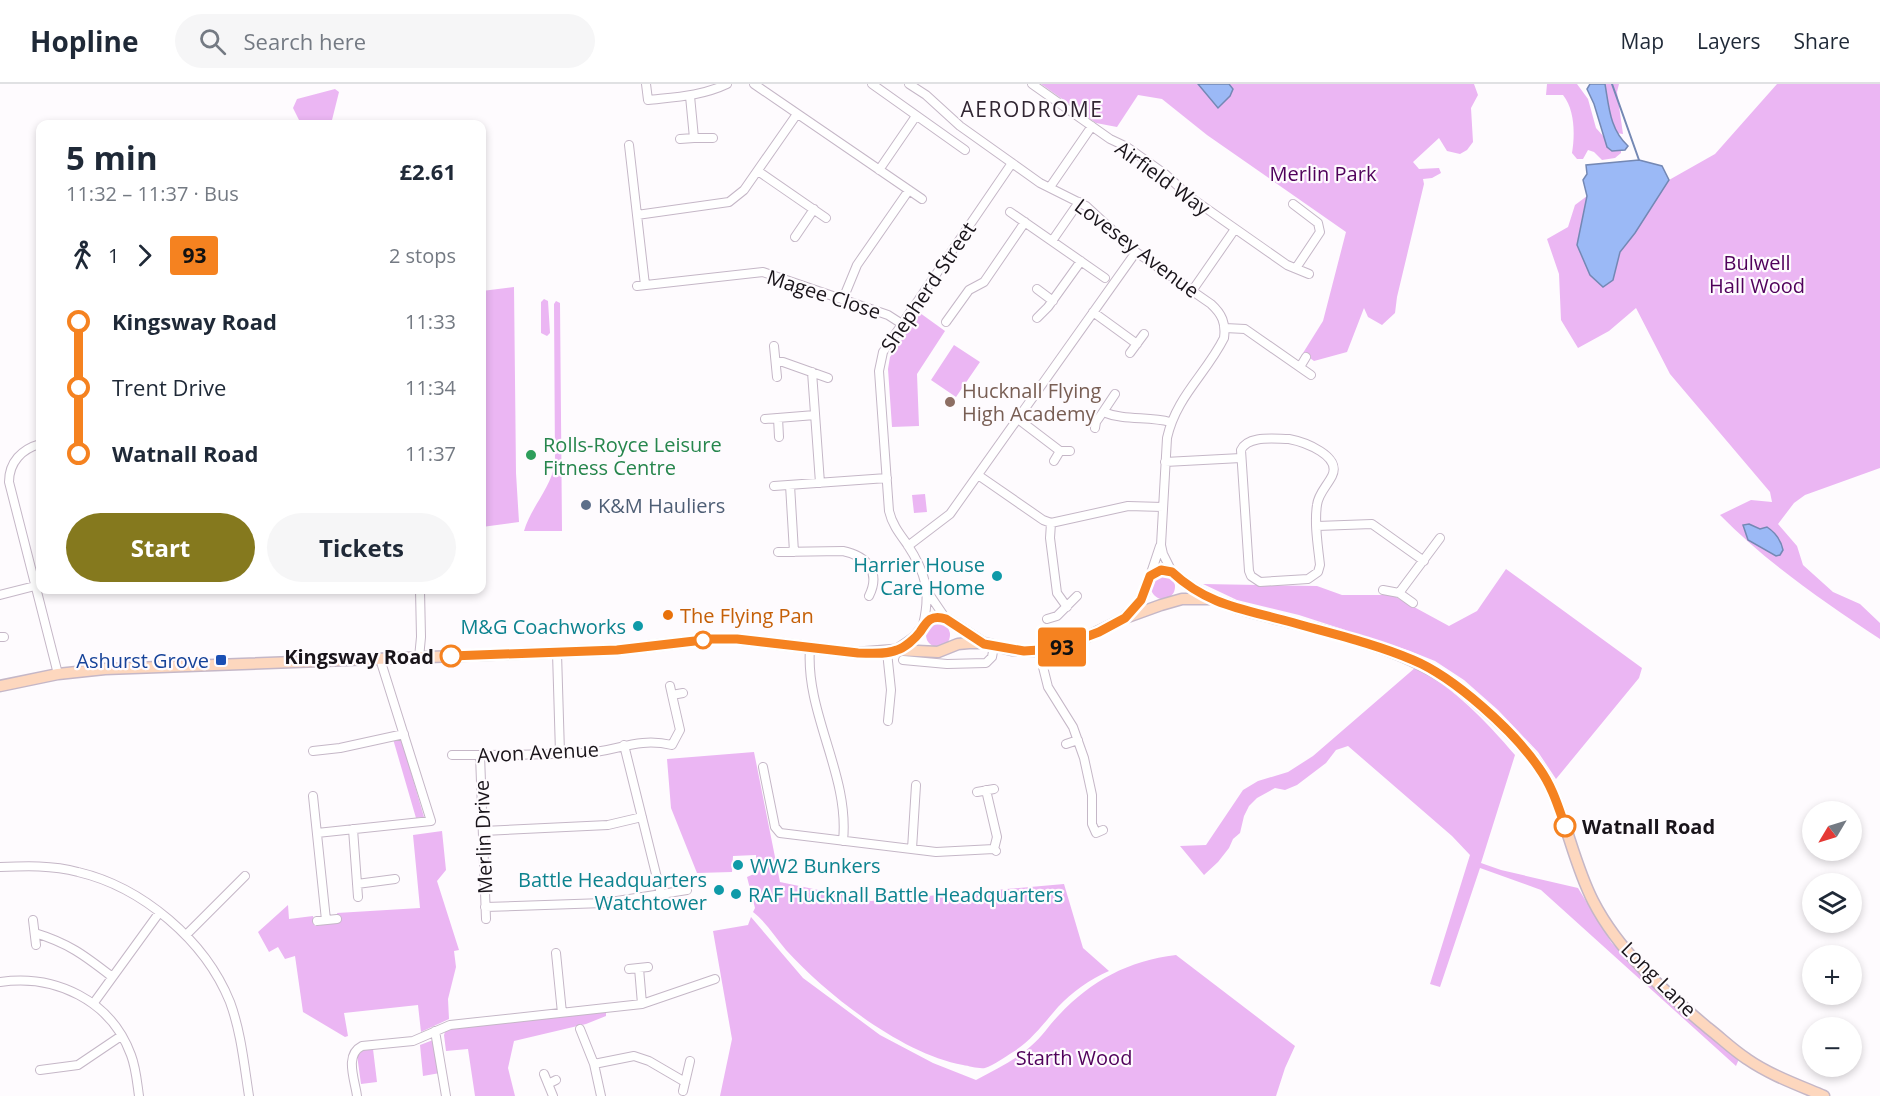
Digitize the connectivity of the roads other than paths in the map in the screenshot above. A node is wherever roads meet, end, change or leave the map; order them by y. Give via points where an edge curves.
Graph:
1 (645, 84) edge
2 (727, 84) edge
3 (754, 84) edge
4 (872, 84) edge
5 (909, 84) edge
6 (1032, 84) edge
7 (690, 96) junction
8 (797, 114) junction
9 (916, 116) junction
10 (1092, 126) junction
11 (693, 138) junction
12 (713, 138) dead end
13 (680, 139) dead end
14 (629, 145) dead end
15 (965, 150) dead end
16 (1012, 163) junction
17 (879, 170) junction
18 (758, 171) junction
19 (1050, 187) junction
20 (909, 190) junction
21 (922, 199) dead end
22 (1079, 202) junction
23 (1293, 204) dead end
24 (814, 209) junction
25 (1010, 212) dead end
26 (637, 215) junction
27 (826, 218) dead end
28 (1025, 222) junction
29 (1235, 229) junction
30 (795, 237) dead end
31 (1052, 241) junction
32 (1136, 252) junction
33 (1081, 261) junction
34 (1296, 268) junction
35 (1309, 274) dead end
36 (1105, 278) dead end
37 (1036, 290) dead end
38 (1192, 291) junction
39 (843, 298) junction
40 (1053, 301) junction
41 (1093, 312) junction
42 (1037, 318) dead end
43 (946, 322) dead end
44 (902, 324) junction
45 (1225, 328) junction
46 (1144, 334) dead end
47 (1137, 344) junction
48 (774, 346) dead end
49 (1130, 353) dead end
50 (1306, 357) dead end
51 (776, 362) junction
52 (1300, 367) junction
53 (812, 372) junction
54 (1311, 375) dead end
55 (777, 377) dead end
56 (828, 378) dead end
57 (1115, 394) dead end
58 (1103, 412) junction
59 (815, 415) junction
60 (778, 418) junction
61 (765, 419) dead end
62 (1018, 419) junction
63 (1170, 422) junction
64 (1095, 428) dead end
65 (779, 437) dead end
66 (36, 446) edge
67 (1060, 451) junction
68 (1070, 451) dead end
69 (1241, 458) junction
70 (1054, 461) dead end
71 (1165, 462) junction
72 (978, 475) junction
73 (886, 478) junction
74 (820, 483) junction
75 (790, 485) junction
76 (774, 486) dead end
77 (1163, 507) junction
78 (1051, 523) junction
79 (1317, 525) junction
80 (1440, 538) dead end
81 (1161, 544) junction
82 (908, 546) junction
83 (778, 552) dead end
84 (794, 552) junction
85 (1424, 561) junction
86 (1175, 574) junction
87 (1148, 581) junction
88 (35, 586) junction
89 (36, 590) edge
90 (927, 590) junction
91 (1383, 590) dead end
92 (1399, 593) junction
93 (37, 594) edge
94 (420, 594) edge
95 (0, 595) edge
96 (869, 596) dead end
97 (1077, 596) dead end
98 (1209, 599) junction
99 (1413, 603) dead end
100 (1166, 604) junction
101 (1067, 607) junction
102 (1125, 618) junction
103 (1047, 619) dead end
104 (948, 620) junction
105 (922, 628) junction
106 (989, 645) junction
107 (950, 647) junction
108 (810, 648) junction
109 (932, 651) junction
110 (1039, 651) junction
111 (557, 653) junction
112 (896, 654) junction
113 (419, 658) junction
114 (380, 659) junction
115 (58, 674) junction
116 (0, 686) edge
117 (670, 686) dead end
118 (683, 693) dead end
119 (672, 695) junction
120 (888, 721) dead end
121 (404, 734) junction
122 (1078, 740) junction
123 (1066, 744) dead end
124 (624, 745) junction
125 (313, 751) dead end
126 (560, 753) junction
127 (480, 755) junction
128 (450, 756) dead end
129 (763, 767) dead end
130 (916, 785) dead end
131 (986, 790) dead end
132 (313, 796) dead end
133 (642, 817) junction
134 (353, 829) junction
135 (1103, 830) dead end
136 (483, 831) junction
137 (317, 833) junction
138 (843, 841) junction
139 (912, 849) junction
140 (0, 867) edge
141 (245, 876) dead end
142 (390, 883) dead end
143 (357, 884) junction
144 (687, 890) dead end
145 (661, 894) junction
146 (358, 897) dead end
147 (485, 907) junction
148 (159, 913) junction
149 (337, 919) dead end
150 (486, 919) dead end
151 (33, 920) dead end
152 (34, 933) junction
153 (186, 935) junction
154 (36, 945) dead end
155 (556, 953) dead end
156 (648, 967) dead end
157 (639, 968) junction
158 (629, 969) dead end
159 (111, 976) junction
160 (715, 979) dead end
161 (0, 982) edge
162 (93, 1004) junction
163 (642, 1004) junction
164 (562, 1013) junction
165 (580, 1029) dead end
166 (435, 1031) junction
167 (121, 1036) junction
168 (690, 1060) dead end
169 (594, 1064) junction
170 (40, 1071) dead end
171 (544, 1074) dead end
172 (556, 1080) dead end
173 (548, 1084) junction
174 (139, 1096) edge
175 (249, 1096) edge
176 (357, 1096) edge
177 (446, 1096) edge
178 (553, 1096) edge
179 (600, 1096) edge
180 (1824, 1096) edge

1 - 7 street via 648,100
2 - 7 street
3 - 8 street
4 - 9 street
5 - 16 street, Lovesey Avenue
6 - 10 street, Airfield Way
7 - 11 street
8 - 17 street
8 - 18 street
9 - 15 street
9 - 17 street
10 - 19 street
10 - 29 street, Airfield Way via 1155,167
11 - 12 street
11 - 13 street
14 - 26 street
16 - 19 street, Lovesey Avenue
16 - 44 street, Shepherd Street
17 - 20 street
18 - 24 street
18 - 26 street via 729,202
19 - 22 street, Lovesey Avenue
20 - 21 street
20 - 39 street via 857,265
22 - 31 street
22 - 32 street, Lovesey Avenue
23 - 34 street via 1320,227
24 - 27 street
24 - 30 street
25 - 28 street
26 - 39 street, Magee Close via 641,285 763,272
28 - 31 street
28 - 43 street via 984,282 969,290
29 - 34 street, Airfield Way
29 - 38 street
31 - 33 street
32 - 38 street, Lovesey Avenue
32 - 41 street
33 - 36 street
33 - 40 street
34 - 35 street, Airfield Way
37 - 40 street
38 - 45 street, Lovesey Avenue via 1219,311
39 - 44 street, Magee Close
40 - 42 street
41 - 47 street
41 - 62 street
44 - 73 street, Shepherd Street via 880,359
45 - 52 street via 1245,329
45 - 63 street via 1219,346
46 - 47 street
47 - 49 street
48 - 51 street
50 - 52 street
51 - 53 street
51 - 55 street
52 - 54 street
53 - 56 street
53 - 59 street
57 - 58 street
58 - 63 street via 1115,417
58 - 64 street
59 - 60 street
59 - 74 street
60 - 61 street
60 - 65 street
62 - 67 street
62 - 72 street
63 - 71 street
66 - 88 street via 16,459 9,477
67 - 68 street
67 - 70 street
69 - 71 street
69 - 79 street via 1240,450 1250,440 1289,439 1310,445 1332,461 1333,475 1317,503
69 - 79 street via 1249,571 1255,580 1314,577 1320,565
71 - 77 street
72 - 78 street
72 - 82 street via 950,514
73 - 74 street
73 - 82 street, Shepherd Street via 890,519
74 - 75 street
75 - 76 street
75 - 84 street
77 - 78 street via 1128,506
77 - 81 street
78 - 101 street via 1057,593
79 - 85 street via 1372,524
80 - 85 street
81 - 86 street
81 - 87 street
82 - 90 street, Shepherd Street via 919,563
83 - 84 street
84 - 96 street via 843,551 862,558 874,577
85 - 92 street
86 - 87 main road via 1161,570
86 - 98 main road
86 - 100 main road via 1180,594
87 - 100 main road via 1149,598
87 - 102 main road via 1141,600
88 - 89 street
88 - 95 street
90 - 104 street, Shepherd Street
90 - 105 street, Shepherd Street
91 - 92 street
92 - 99 street
93 - 115 street
94 - 113 street
97 - 101 street
98 - 100 main road via 1182,599
98 - 180 main road, Long Lane via 1413,660 1445,677 1470,697 1518,741 1539,768 1552,790 1594,903 1630,955 1746,1059
100 - 102 main road
101 - 103 street
102 - 110 main road via 1075,642
104 - 105 main road via 933,618
104 - 106 main road
104 - 107 main road via 956,637
105 - 109 main road via 922,643
105 - 112 main road
106 - 107 main road
106 - 110 main road
106 - 112 street via 992,657 986,663 947,664
107 - 109 main road
108 - 111 main road via 712,639
108 - 112 main road
108 - 138 street via 809,666 820,720 846,819
109 - 112 main road
110 - 122 street via 1048,687
111 - 113 main road
111 - 126 street
112 - 120 street
113 - 114 main road
114 - 115 main road
114 - 121 street
115 - 116 main road
117 - 119 street
118 - 119 street
119 - 124 street, Avon Avenue via 680,730 672,745 656,741
121 - 125 street
121 - 134 street via 431,821
122 - 123 street
122 - 135 street via 1092,795 1092,824 1096,833
124 - 126 street, Avon Avenue via 589,753
124 - 133 street
126 - 127 street, Avon Avenue
127 - 128 street, Avon Avenue
127 - 136 street, Merlin Drive
129 - 138 street via 775,827 780,833
130 - 139 street
131 - 139 street via 997,837 995,850
132 - 137 street
133 - 136 street via 608,825
133 - 145 street
134 - 137 street
134 - 143 street
136 - 147 street, Merlin Drive
137 - 149 street via 322,921
138 - 139 street
140 - 148 street via 76,871 124,890
141 - 153 street
142 - 143 street
143 - 146 street
144 - 145 street
145 - 147 street via 604,903
147 - 150 street, Merlin Drive
148 - 153 street
148 - 159 street
151 - 152 street
152 - 154 street
152 - 159 street via 77,949
153 - 175 street via 218,977 229,1001 238,1027
155 - 164 street
156 - 157 street
157 - 158 street
157 - 163 street
159 - 162 street
160 - 163 street
161 - 162 street via 51,983
162 - 167 street
163 - 164 street
164 - 166 street via 450,1025
165 - 169 street
166 - 176 street via 413,1041 356,1049 351,1059
166 - 177 street
167 - 170 street via 78,1065
167 - 174 street via 131,1055
168 - 169 street via 684,1087 649,1061 634,1056
169 - 179 street
171 - 173 street
172 - 173 street
173 - 178 street

